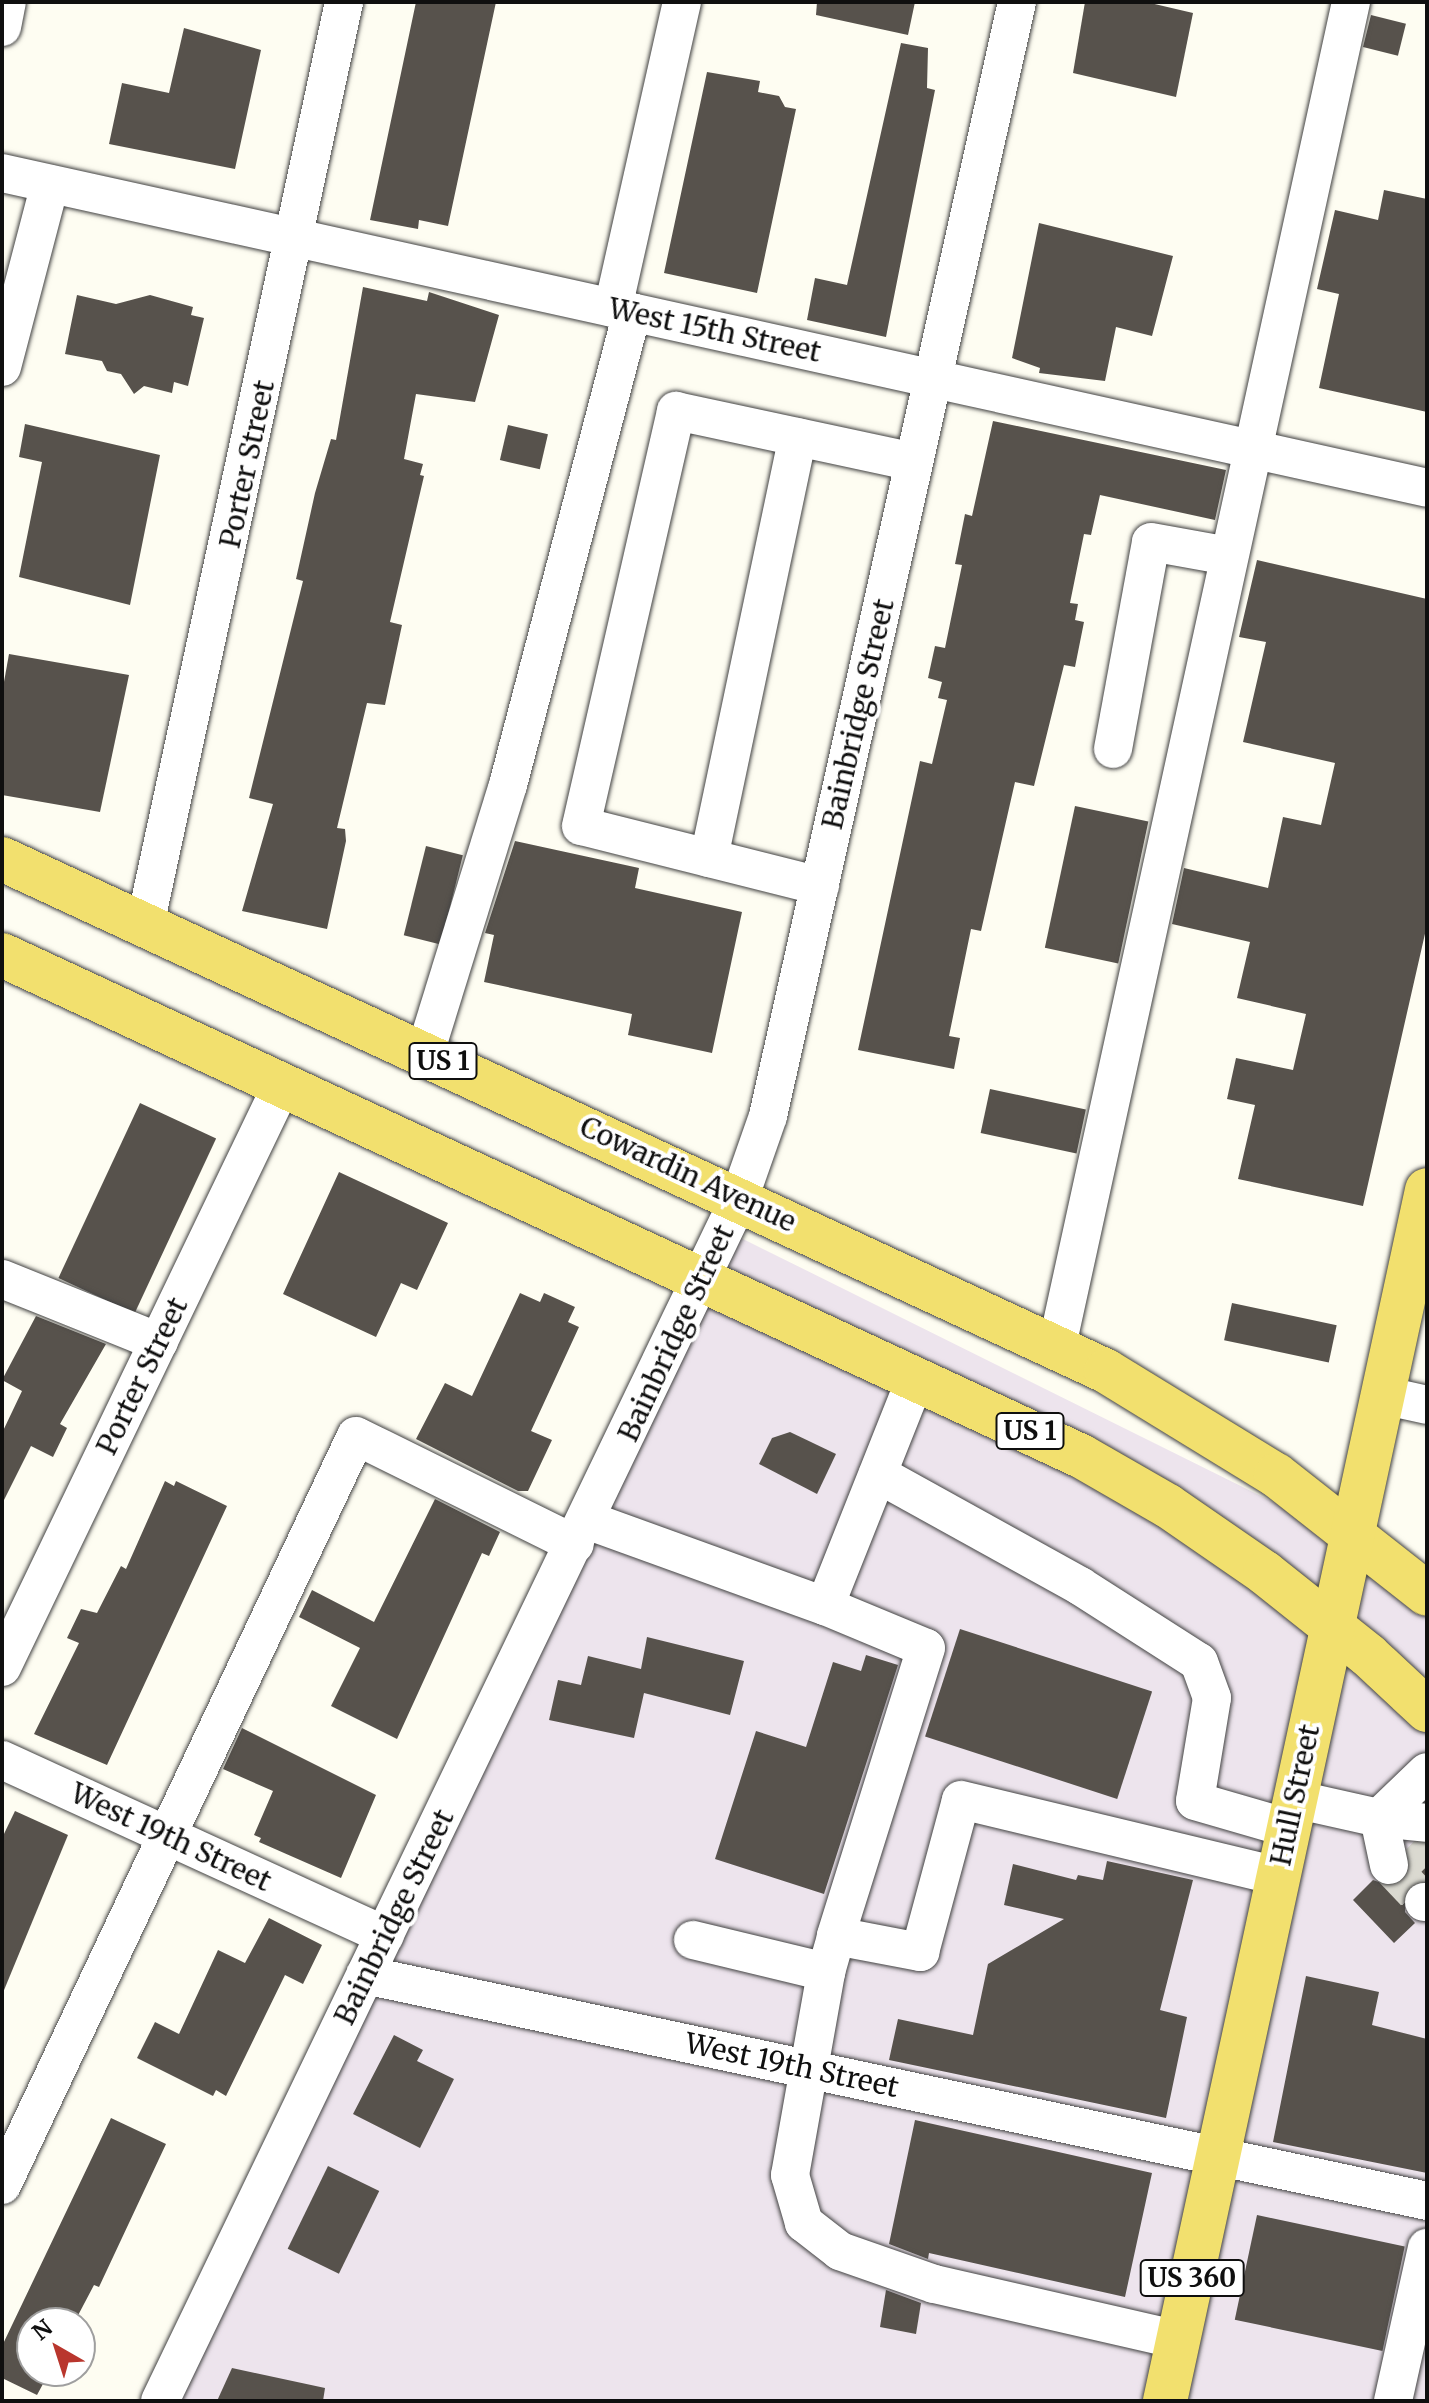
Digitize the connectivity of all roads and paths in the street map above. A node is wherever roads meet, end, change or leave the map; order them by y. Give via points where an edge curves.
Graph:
1 (7, 2) edge
2 (344, 2) edge
3 (682, 2) edge
4 (1017, 2) edge
5 (1351, 2) edge
6 (2, 27) edge
7 (2, 173) edge
8 (50, 184) junction
9 (296, 239) junction
10 (622, 310) junction
11 (2, 367) edge
12 (934, 378) junction
13 (798, 437) junction
14 (1252, 449) junction
15 (914, 462) junction
16 (1427, 488) edge
17 (1229, 556) junction
18 (1113, 749) dead end
19 (709, 858) junction
20 (2, 859) edge
21 (820, 886) junction
22 (145, 925) junction
23 (2, 955) edge
24 (425, 1053) junction
25 (282, 1085) junction
26 (1427, 1190) edge
27 (739, 1199) junction
28 (2, 1279) edge
29 (704, 1279) junction
30 (159, 1342) junction
31 (1057, 1346) junction
32 (916, 1377) junction
33 (1382, 1395) junction
34 (1427, 1405) edge
35 (878, 1474) junction
36 (1352, 1531) junction
37 (581, 1532) junction
38 (1427, 1594) edge
39 (825, 1606) junction
40 (1331, 1625) junction
41 (2, 1667) edge
42 (1427, 1710) edge
43 (2, 1760) edge
44 (1427, 1772) edge
45 (1291, 1814) junction
46 (1379, 1818) junction
47 (164, 1834) junction
48 (1408, 1845) tunnel mouth
49 (1278, 1876) junction
50 (385, 1935) junction
51 (836, 1936) junction
52 (693, 1940) dead end
53 (826, 1972) junction
54 (365, 1975) junction
55 (807, 2068) junction
56 (1219, 2156) junction
57 (2, 2185) edge
58 (1427, 2201) edge
59 (1427, 2248) edge
60 (1179, 2340) junction
61 (160, 2401) edge
62 (1165, 2401) edge
63 (1393, 2401) edge

1 - 6 street
2 - 9 street, Porter Street
3 - 10 street
4 - 12 street, Bainbridge Street
5 - 14 street
7 - 8 street, West 15th Street
8 - 9 street, West 15th Street
8 - 11 street
9 - 10 street, West 15th Street
9 - 22 street, Porter Street
10 - 12 street, West 15th Street
10 - 24 street via 508,785
12 - 14 street, West 15th Street
12 - 15 street, Bainbridge Street
13 - 15 street
13 - 19 street
13 - 19 street via 676,411 581,826
14 - 16 street, West 15th Street
14 - 17 street
15 - 21 street, Bainbridge Street
17 - 18 street via 1151,542
17 - 31 street
19 - 21 street
20 - 22 main road, Cowardin Avenue / US 1
21 - 27 street, Bainbridge Street via 768,1116
22 - 24 main road, Cowardin Avenue / US 1
23 - 25 main road, US 1
24 - 27 main road, Cowardin Avenue / US 1
25 - 29 main road, US 1
25 - 30 street, Porter Street
26 - 33 main road, Hull Street / US 360
27 - 29 street, Bainbridge Street
27 - 31 main road, Cowardin Avenue / US 1
28 - 30 street
29 - 32 main road, US 1
29 - 37 street, Bainbridge Street
30 - 41 street, Porter Street
31 - 36 main road, Cowardin Avenue / US 1 via 1213,1433
32 - 35 street
32 - 40 main road, US 1 via 1127,1481 1213,1536
33 - 34 street
33 - 36 main road, Hull Street / US 360
35 - 39 street
35 - 45 street via 1080,1586 1199,1662 1212,1698 1195,1801
36 - 38 main road, US 1
36 - 40 main road, Hull Street / US 360
37 - 39 street
37 - 47 street via 356,1436
37 - 50 street, Bainbridge Street
39 - 51 street via 926,1648
40 - 42 main road, US 1
40 - 45 main road, Hull Street / US 360
43 - 47 street, West 19th Street
44 - 46 street
45 - 46 street
45 - 49 main road, Hull Street / US 360
46 - 48 street
47 - 50 street, West 19th Street
47 - 57 street
49 - 51 street via 961,1800 920,1952
49 - 56 main road, Hull Street / US 360
50 - 54 street, Bainbridge Street
51 - 53 street
52 - 53 street
53 - 55 street
54 - 55 street, West 19th Street
54 - 61 street, Bainbridge Street
55 - 56 street, West 19th Street
55 - 60 street via 790,2175 804,2223 840,2251 934,2284
56 - 58 street, West 19th Street
56 - 60 main road, Hull Street / US 360
59 - 63 street
60 - 62 main road, Hull Street / US 360

